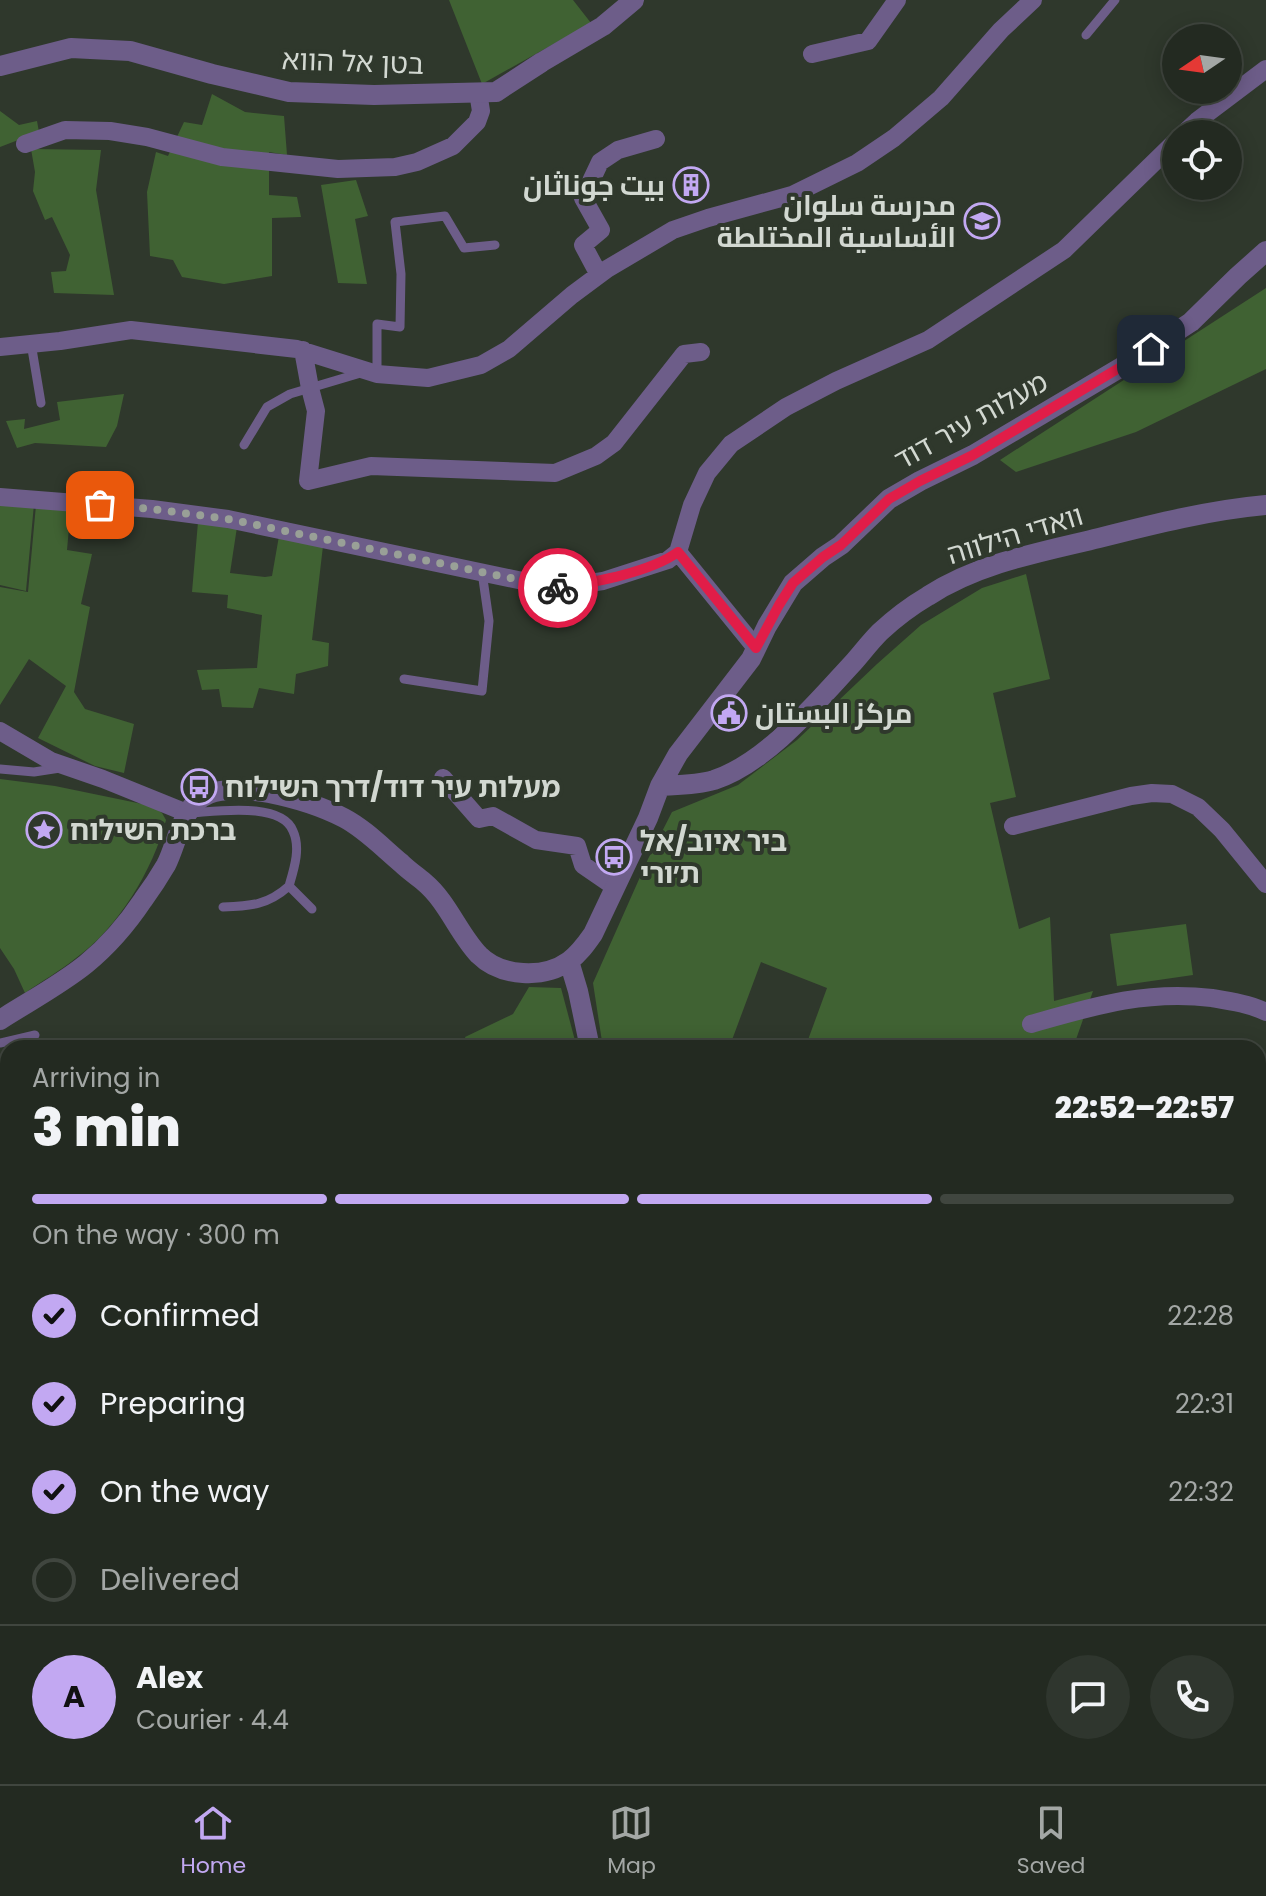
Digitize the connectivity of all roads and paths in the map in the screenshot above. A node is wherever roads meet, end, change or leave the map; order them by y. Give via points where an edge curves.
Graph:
1 (634, 0) edge
2 (897, 0) edge
3 (1033, 0) edge
4 (1115, 0) edge
5 (1086, 35) dead end
6 (812, 54) dead end
7 (0, 66) edge
8 (1266, 69) edge
9 (478, 92) junction
10 (1198, 120) edge
11 (656, 139) dead end
12 (25, 144) dead end
13 (1162, 155) edge
14 (495, 245) dead end
15 (1266, 251) edge
16 (599, 275) junction
17 (31, 343) junction
18 (0, 347) edge
19 (303, 350) junction
20 (701, 352) dead end
21 (372, 373) junction
22 (310, 388) junction
23 (41, 403) dead end
24 (244, 445) dead end
25 (0, 497) edge
26 (1266, 505) edge
27 (678, 552) junction
28 (482, 572) junction
29 (756, 648) junction
30 (404, 679) dead end
31 (0, 731) edge
32 (67, 767) junction
33 (0, 769) edge
34 (443, 778) dead end
35 (660, 786) junction
36 (187, 813) junction
37 (1013, 826) dead end
38 (1266, 884) edge
39 (289, 886) junction
40 (615, 887) junction
41 (223, 907) dead end
42 (312, 909) dead end
43 (569, 961) junction
44 (1266, 1012) edge
45 (0, 1020) edge
46 (1031, 1024) dead end
47 (35, 1035) dead end
48 (13, 1040) edge
49 (588, 1040) edge

1 - 9 street, בטן אל הווא via 603,26 496,92
2 - 6 street via 868,41
3 - 16 street via 941,98 857,163 792,195 673,230
4 - 5 lane
7 - 9 street, בטן אל הווא via 71,48 130,51 289,92
8 - 10 street
9 - 12 street via 477,122 453,146 395,167 338,169 222,157 110,131 65,130
11 - 16 street via 618,150 600,162 583,198 601,230 583,245
13 - 27 street via 1064,250 928,340 786,407 731,444 707,473
14 - 21 lane via 464,248 445,216 395,222 400,327 377,324
15 - 29 street, מעלות עיר דוד via 1191,322 1155,346 889,499 793,583
16 - 21 street via 509,349 481,365 428,378
17 - 18 street
17 - 19 street via 131,330
17 - 23 lane
19 - 21 street
19 - 22 street
20 - 22 street via 684,354 614,443 555,473 371,466 308,481 316,411
21 - 22 lane
22 - 24 lane via 267,407
25 - 28 street via 228,519
26 - 35 street, וואדי הילווה via 1154,524 1026,555 960,578 879,633 756,759 712,781
27 - 28 street via 603,581 556,588
27 - 29 street
28 - 30 lane via 489,621 482,691
29 - 35 street, מעלות עיר דוד
31 - 32 street
32 - 33 lane via 34,772
32 - 36 street
34 - 40 street via 479,819 493,816 536,840 577,846 583,865
35 - 40 street, מעלות עיר דוד
36 - 39 lane via 233,810 284,818 296,846
36 - 43 street via 209,793 226,791 265,792 314,805 345,818 427,884 471,945 492,964 535,973
36 - 45 street via 167,864 107,945
37 - 38 street via 1131,796 1172,794 1198,807
39 - 41 lane via 251,906
39 - 42 lane
40 - 43 street, מעלות עיר דוד via 593,934
43 - 49 street
44 - 46 street via 1228,1000 1148,997 1108,1002
47 - 48 lane

